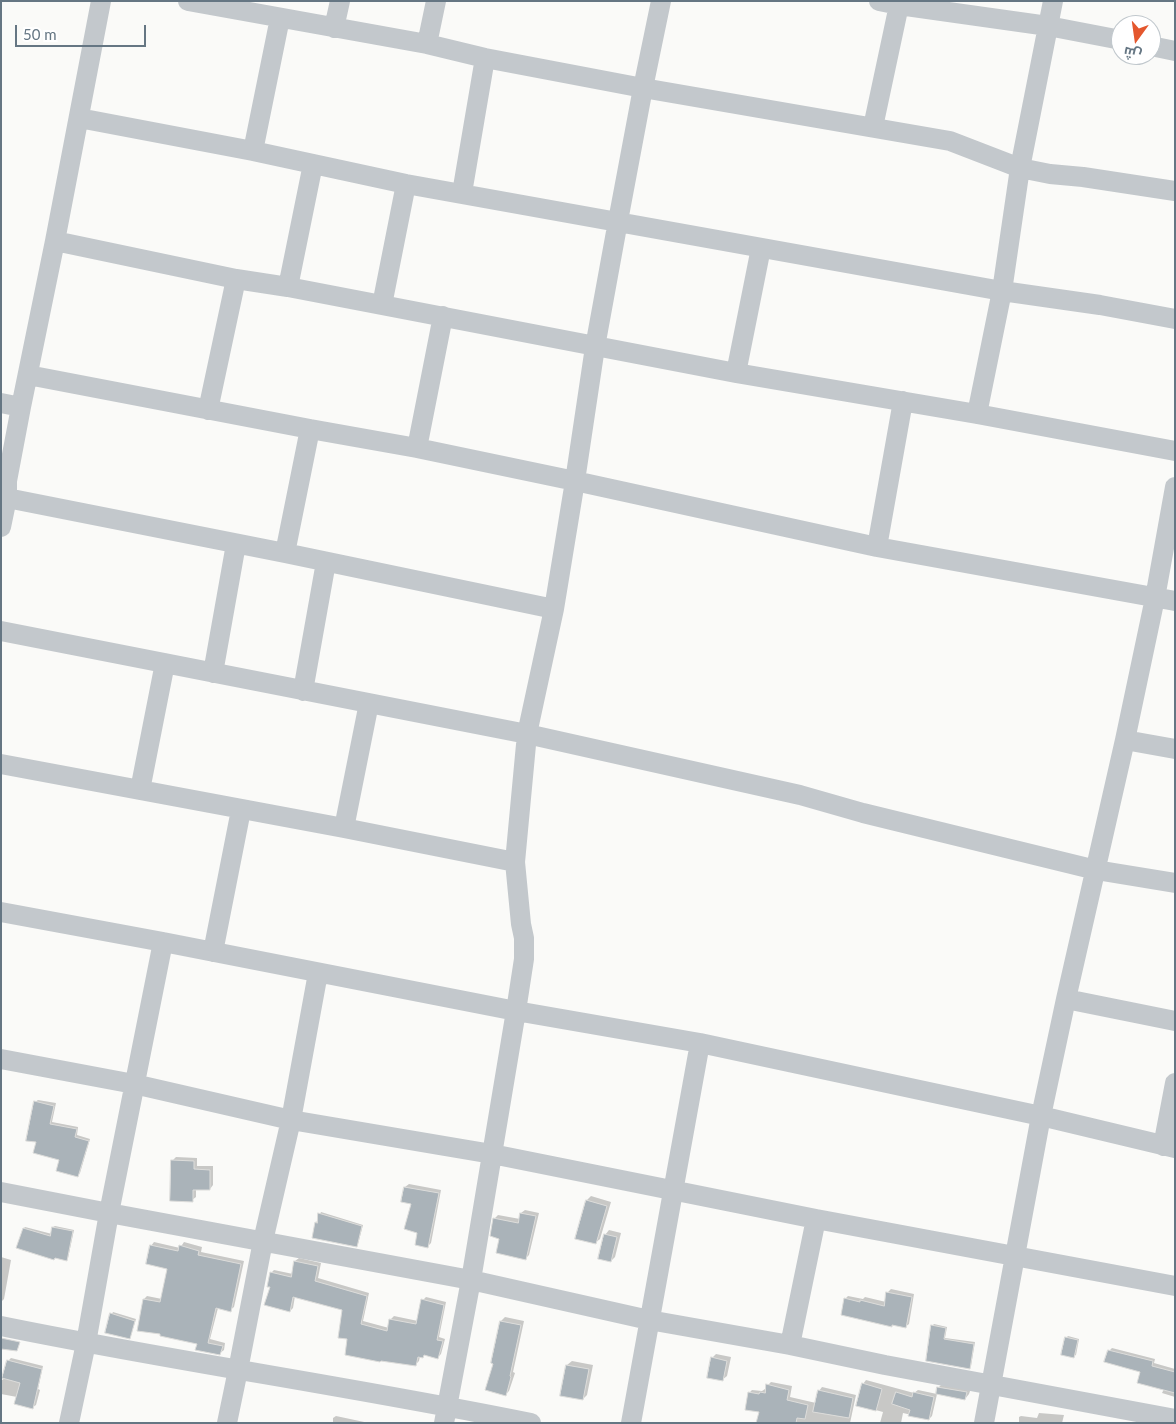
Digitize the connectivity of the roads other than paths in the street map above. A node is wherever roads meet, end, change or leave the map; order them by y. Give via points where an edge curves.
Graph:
1 (101, 1) edge
2 (188, 1) edge
3 (340, 1) edge
4 (436, 1) edge
5 (662, 1) edge
6 (879, 1) edge
7 (1053, 1) edge
8 (899, 5) junction
9 (280, 18) junction
10 (1048, 26) junction
11 (334, 28) junction
12 (1111, 38) edge
13 (427, 44) junction
14 (1161, 48) edge
15 (1175, 51) edge
16 (485, 58) junction
17 (642, 88) junction
18 (79, 118) junction
19 (873, 127) junction
20 (254, 151) junction
21 (313, 164) junction
22 (1020, 168) junction
23 (406, 184) junction
24 (1175, 191) edge
25 (462, 194) junction
26 (618, 221) junction
27 (55, 240) junction
28 (762, 248) junction
29 (236, 280) junction
30 (288, 287) junction
31 (1002, 291) junction
32 (382, 305) junction
33 (443, 316) junction
34 (1175, 319) edge
35 (595, 346) junction
36 (736, 373) junction
37 (28, 375) junction
38 (903, 401) junction
39 (1, 403) edge
40 (21, 406) junction
41 (208, 410) junction
42 (977, 414) junction
43 (310, 429) junction
44 (417, 448) junction
45 (1175, 451) edge
46 (575, 481) junction
47 (1175, 487) edge
48 (7, 498) junction
49 (1, 527) edge
50 (236, 544) junction
51 (877, 547) junction
52 (285, 553) junction
53 (326, 562) junction
54 (1165, 600) edge
55 (554, 609) junction
56 (1, 631) edge
57 (165, 663) junction
58 (212, 673) junction
59 (303, 691) junction
60 (369, 703) junction
61 (528, 734) junction
62 (1125, 740) junction
63 (1175, 749) edge
64 (1, 764) edge
65 (140, 790) junction
66 (241, 810) junction
67 (344, 828) junction
68 (515, 862) junction
69 (1096, 870) junction
70 (1175, 884) edge
71 (1, 912) edge
72 (162, 942) junction
73 (213, 952) junction
74 (318, 973) junction
75 (1066, 999) junction
76 (516, 1011) junction
77 (1175, 1021) edge
78 (700, 1043) junction
79 (1, 1059) edge
80 (1175, 1083) edge
81 (134, 1084) junction
82 (1042, 1116) junction
83 (291, 1120) junction
84 (1169, 1147) edge
85 (492, 1154) junction
86 (674, 1191) junction
87 (1, 1192) edge
88 (109, 1213) junction
89 (816, 1219) junction
90 (263, 1241) junction
91 (1015, 1256) junction
92 (471, 1280) junction
93 (1175, 1286) edge
94 (649, 1320) junction
95 (1, 1326) edge
96 (86, 1344) junction
97 (790, 1344) junction
98 (238, 1370) junction
99 (991, 1384) junction
100 (446, 1414) edge
101 (1175, 1419) edge
102 (69, 1423) edge
103 (227, 1423) edge
104 (531, 1423) edge
105 (631, 1423) edge
106 (984, 1423) edge

1 - 18 street
2 - 9 street
3 - 11 street
4 - 13 street
5 - 17 street
6 - 8 street
7 - 10 street
8 - 10 street
8 - 19 street
9 - 11 street
9 - 20 street
10 - 12 street
10 - 22 street
11 - 13 street
13 - 16 street
14 - 15 street
16 - 17 street
16 - 25 street
17 - 19 street
17 - 26 street
18 - 20 street
18 - 27 street
19 - 22 street via 950,141
20 - 21 street
21 - 23 street
21 - 30 street
22 - 24 street
22 - 31 street
23 - 25 street
23 - 32 street
25 - 26 street
26 - 28 street
26 - 35 street
27 - 29 street
27 - 37 street
28 - 31 street
28 - 36 street
29 - 30 street
29 - 41 street
30 - 32 street
31 - 34 street
31 - 42 street
32 - 33 street
33 - 35 street
33 - 44 street
35 - 36 street
35 - 46 street
36 - 38 street
37 - 40 street
37 - 41 street
38 - 42 street
38 - 51 street
39 - 40 street
40 - 48 street via 7,480
41 - 43 street
42 - 45 street
43 - 44 street
43 - 52 street
44 - 46 street
46 - 51 street
46 - 55 street
47 - 54 street
48 - 49 street
48 - 50 street
50 - 52 street
50 - 58 street
51 - 54 street
52 - 53 street
53 - 55 street
53 - 59 street
54 - 62 street
55 - 61 street
56 - 57 street
57 - 58 street
57 - 65 street
58 - 59 street
59 - 60 street
60 - 61 street
60 - 67 street
61 - 68 street
61 - 69 street via 800,795
62 - 63 street
62 - 69 street
64 - 65 street
65 - 66 street
66 - 67 street
66 - 73 street
67 - 68 street
68 - 76 street via 524,938
69 - 70 street
69 - 75 street
71 - 72 street
72 - 73 street
72 - 81 street
73 - 74 street
74 - 76 street
74 - 83 street
75 - 77 street
75 - 82 street
76 - 78 street
76 - 85 street
78 - 82 street
78 - 86 street
79 - 81 street
80 - 84 street
81 - 83 street
81 - 88 street
82 - 84 street
82 - 91 street
83 - 85 street
83 - 90 street
85 - 86 street
85 - 92 street
86 - 89 street
86 - 94 street
87 - 88 street
88 - 90 street
88 - 96 street
89 - 91 street
89 - 97 street
90 - 92 street
90 - 98 street
91 - 93 street
91 - 99 street
92 - 94 street
92 - 100 street
94 - 97 street
94 - 105 street
95 - 96 street
96 - 98 street
96 - 102 street
97 - 99 street
98 - 100 street
98 - 103 street
99 - 101 street
99 - 106 street
100 - 104 street

